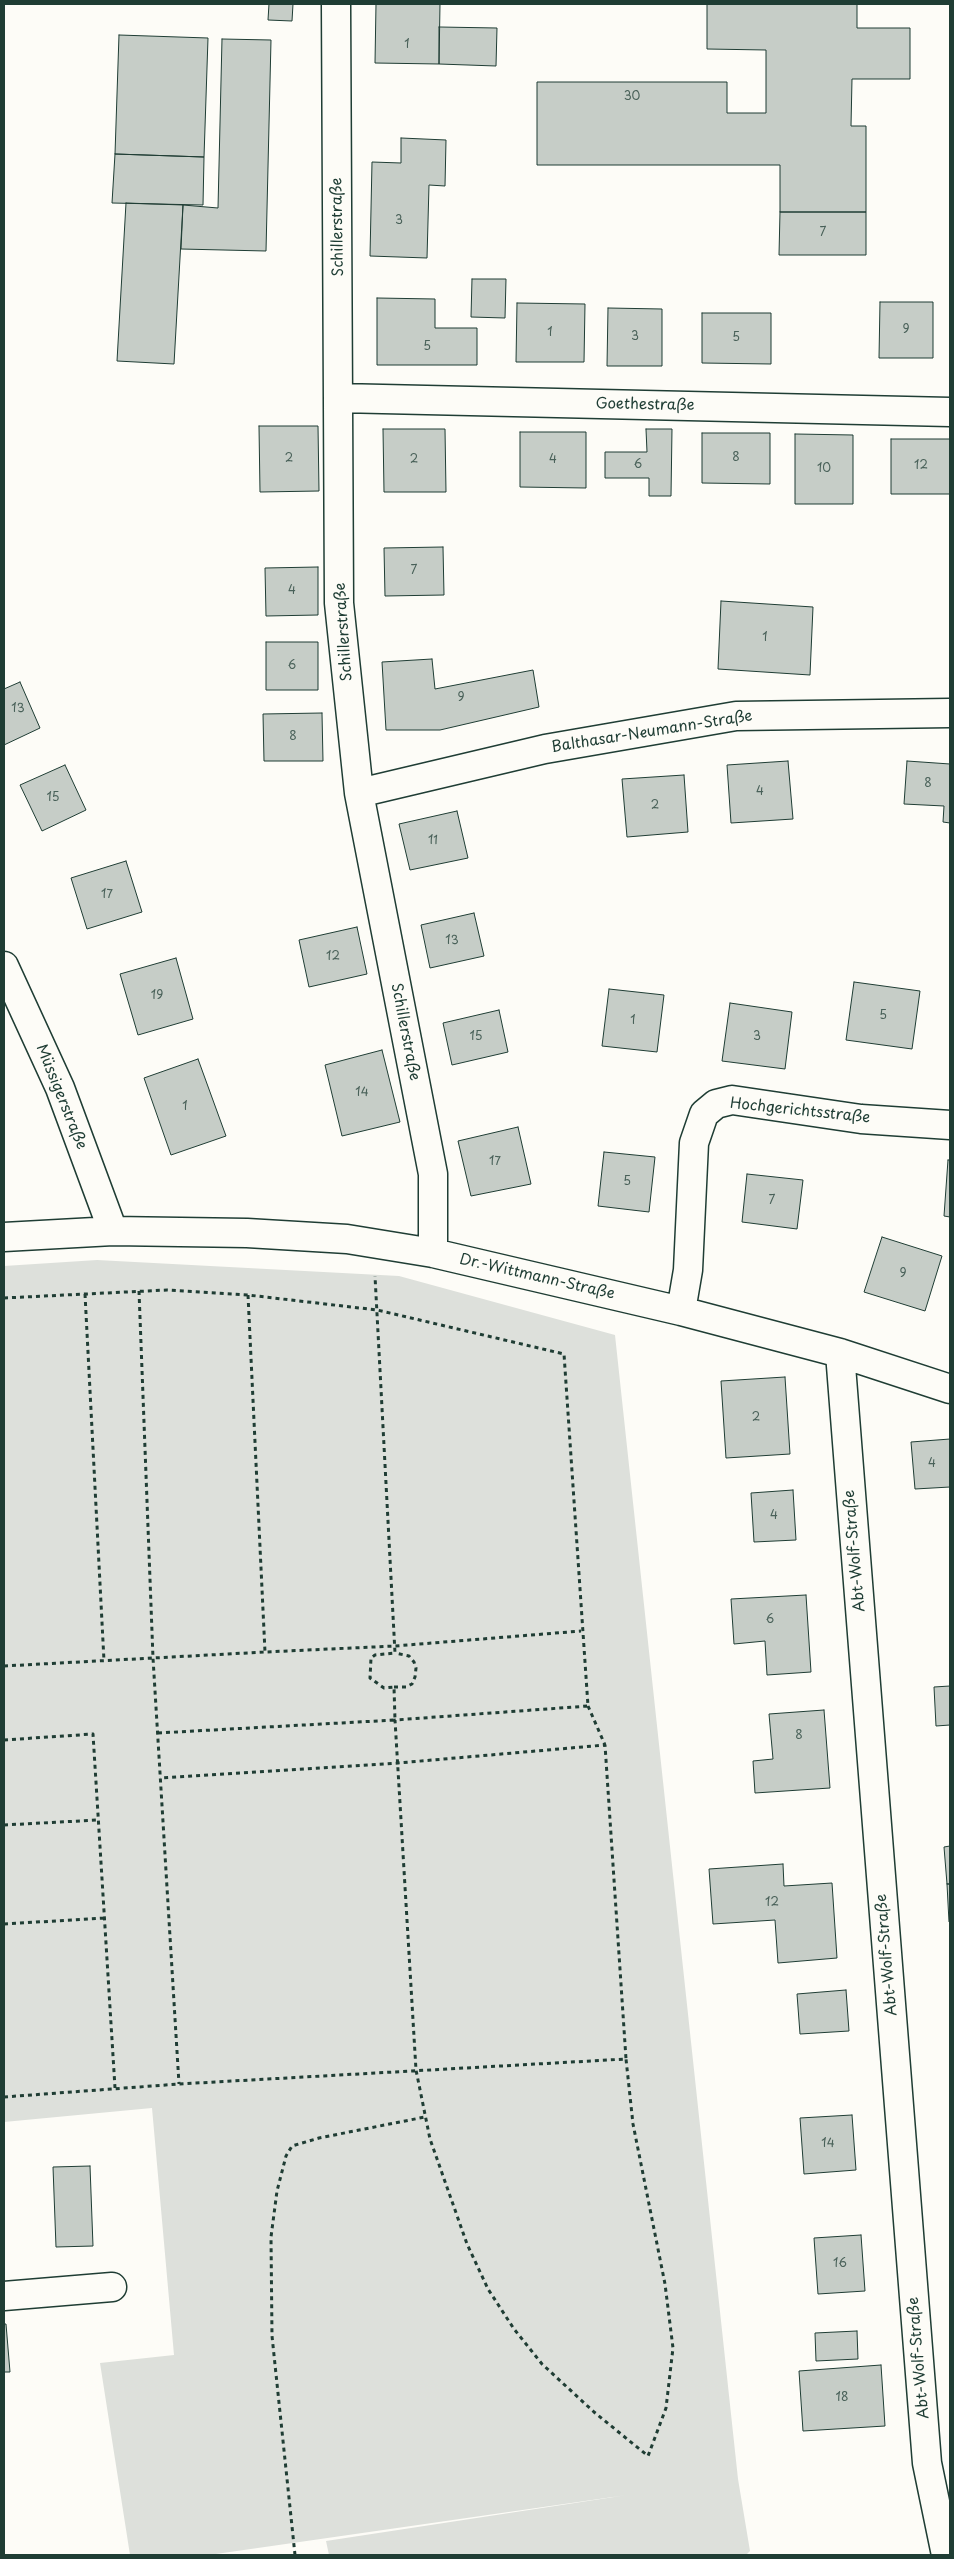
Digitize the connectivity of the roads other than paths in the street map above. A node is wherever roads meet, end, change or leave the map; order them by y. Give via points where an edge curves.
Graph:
1 (336, 4) edge
2 (339, 398) junction
3 (950, 412) edge
4 (950, 713) edge
5 (358, 793) junction
6 (4, 966) edge
7 (950, 1125) edge
8 (113, 1231) junction
9 (4, 1237) edge
10 (433, 1253) junction
11 (680, 1311) junction
12 (840, 1352) junction
13 (950, 1389) edge
14 (112, 2287) dead end
15 (4, 2296) edge
16 (946, 2555) edge

1 - 2 street, Schillerstraße
2 - 3 street, Goethestraße
2 - 5 street, Schillerstraße via 339,603
4 - 5 street, Balthasar-Neumann-Straße via 736,716 544,749
5 - 10 street, Schillerstraße via 433,1174
6 - 8 street, Müssigerstraße via 60,1088
7 - 11 street, Hochgerichtsstraße via 861,1119 732,1100 716,1104 704,1114 694,1143 688,1270
8 - 9 street, Dr.-Wittmann-Straße
8 - 10 street, Dr.-Wittmann-Straße via 347,1240
10 - 11 street, Dr.-Wittmann-Straße
11 - 12 street, Dr.-Wittmann-Straße
12 - 13 street, Dr.-Wittmann-Straße
12 - 16 street, Abt-Wolf-Straße via 927,2463
14 - 15 street

